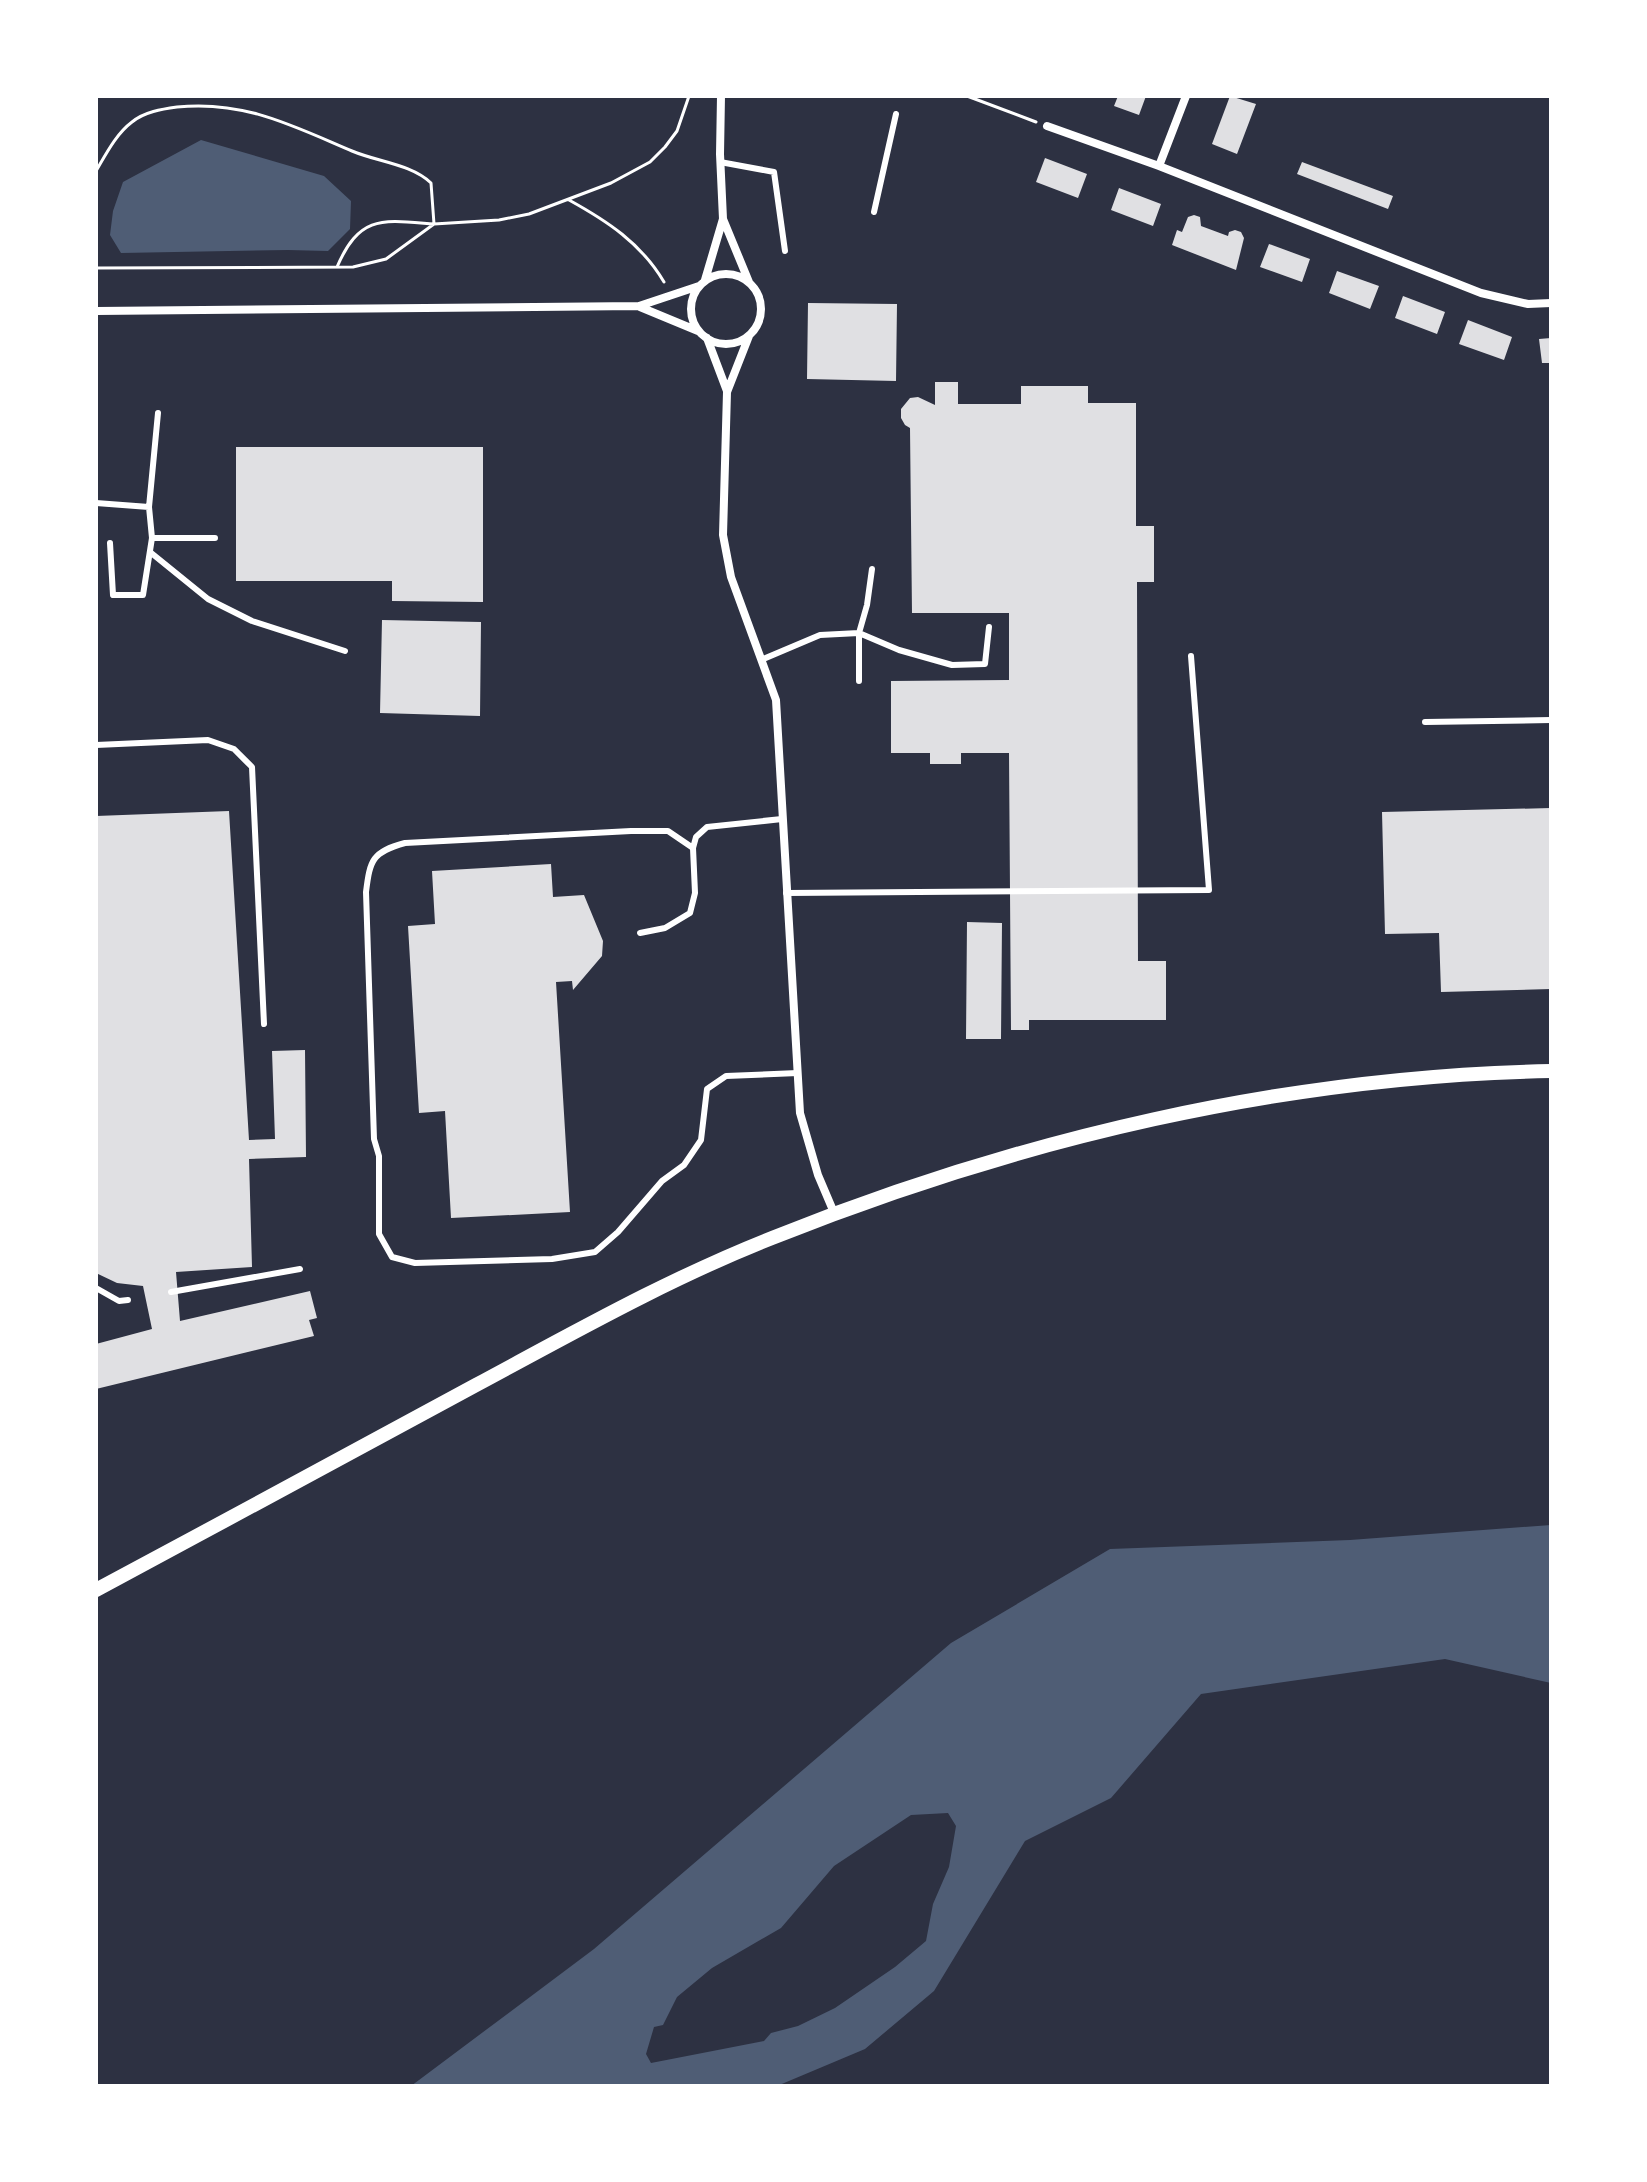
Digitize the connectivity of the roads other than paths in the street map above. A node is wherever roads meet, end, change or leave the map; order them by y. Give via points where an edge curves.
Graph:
1 (721, 96) edge
2 (1186, 96) edge
3 (896, 114) dead end
4 (1047, 126) road end
5 (720, 162) junction
6 (1159, 166) junction
7 (874, 212) dead end
8 (723, 219) junction
9 (785, 251) dead end
10 (749, 282) junction
11 (702, 283) junction
12 (1551, 303) edge
13 (639, 306) junction
14 (96, 311) edge
15 (698, 331) junction
16 (749, 336) junction
17 (707, 338) junction
18 (727, 392) junction
19 (158, 413) dead end
20 (96, 503) edge
21 (149, 507) junction
22 (152, 538) junction
23 (215, 538) dead end
24 (110, 543) dead end
25 (150, 552) junction
26 (872, 569) dead end
27 (989, 627) dead end
28 (859, 633) junction
29 (345, 651) dead end
30 (1191, 656) dead end
31 (761, 660) junction
32 (859, 681) dead end
33 (1551, 720) edge
34 (1425, 722) dead end
35 (96, 745) edge
36 (782, 819) junction
37 (693, 848) junction
38 (786, 893) junction
39 (640, 933) dead end
40 (264, 1024) dead end
41 (1551, 1071) edge
42 (798, 1073) junction
43 (835, 1215) junction
44 (300, 1269) dead end
45 (96, 1288) edge
46 (171, 1292) dead end
47 (128, 1300) dead end
48 (96, 1590) edge

1 - 5 street
2 - 6 street
3 - 7 lane
4 - 6 street
5 - 8 street
5 - 9 lane via 774,172
6 - 12 street via 1481,293 1528,304
8 - 10 street
8 - 11 street
10 - 11 street via 726,274
10 - 16 street via 761,303 757,327
11 - 13 street
11 - 15 street via 691,304
13 - 14 street
13 - 15 street
15 - 17 street
16 - 17 street via 728,344
16 - 18 street
17 - 18 street
18 - 31 street via 723,535 731,577
19 - 21 lane
20 - 21 lane
21 - 22 lane
22 - 23 lane
22 - 25 lane
24 - 25 lane via 113,595 143,595
25 - 29 lane via 208,599 252,621
26 - 28 lane
27 - 28 lane via 985,664 952,665
28 - 31 lane via 820,635
28 - 32 lane
30 - 38 lane via 1209,890
31 - 36 street via 776,700
33 - 34 lane
35 - 40 lane via 208,740 234,749 252,767
36 - 37 lane via 707,827
36 - 38 street
37 - 39 lane via 695,893 690,913 665,928
37 - 42 lane via 668,831 631,831 405,843 386,848 369,865 379,1234 392,1257 415,1263 552,1259 595,1252 684,1165 701,1140 707,1089 726,1076
38 - 42 street
41 - 43 street via 1424,1078 1191,1112 994,1160
42 - 43 street via 800,1113
43 - 48 street via 770,1238 594,1322
44 - 46 lane
45 - 47 lane via 119,1301

